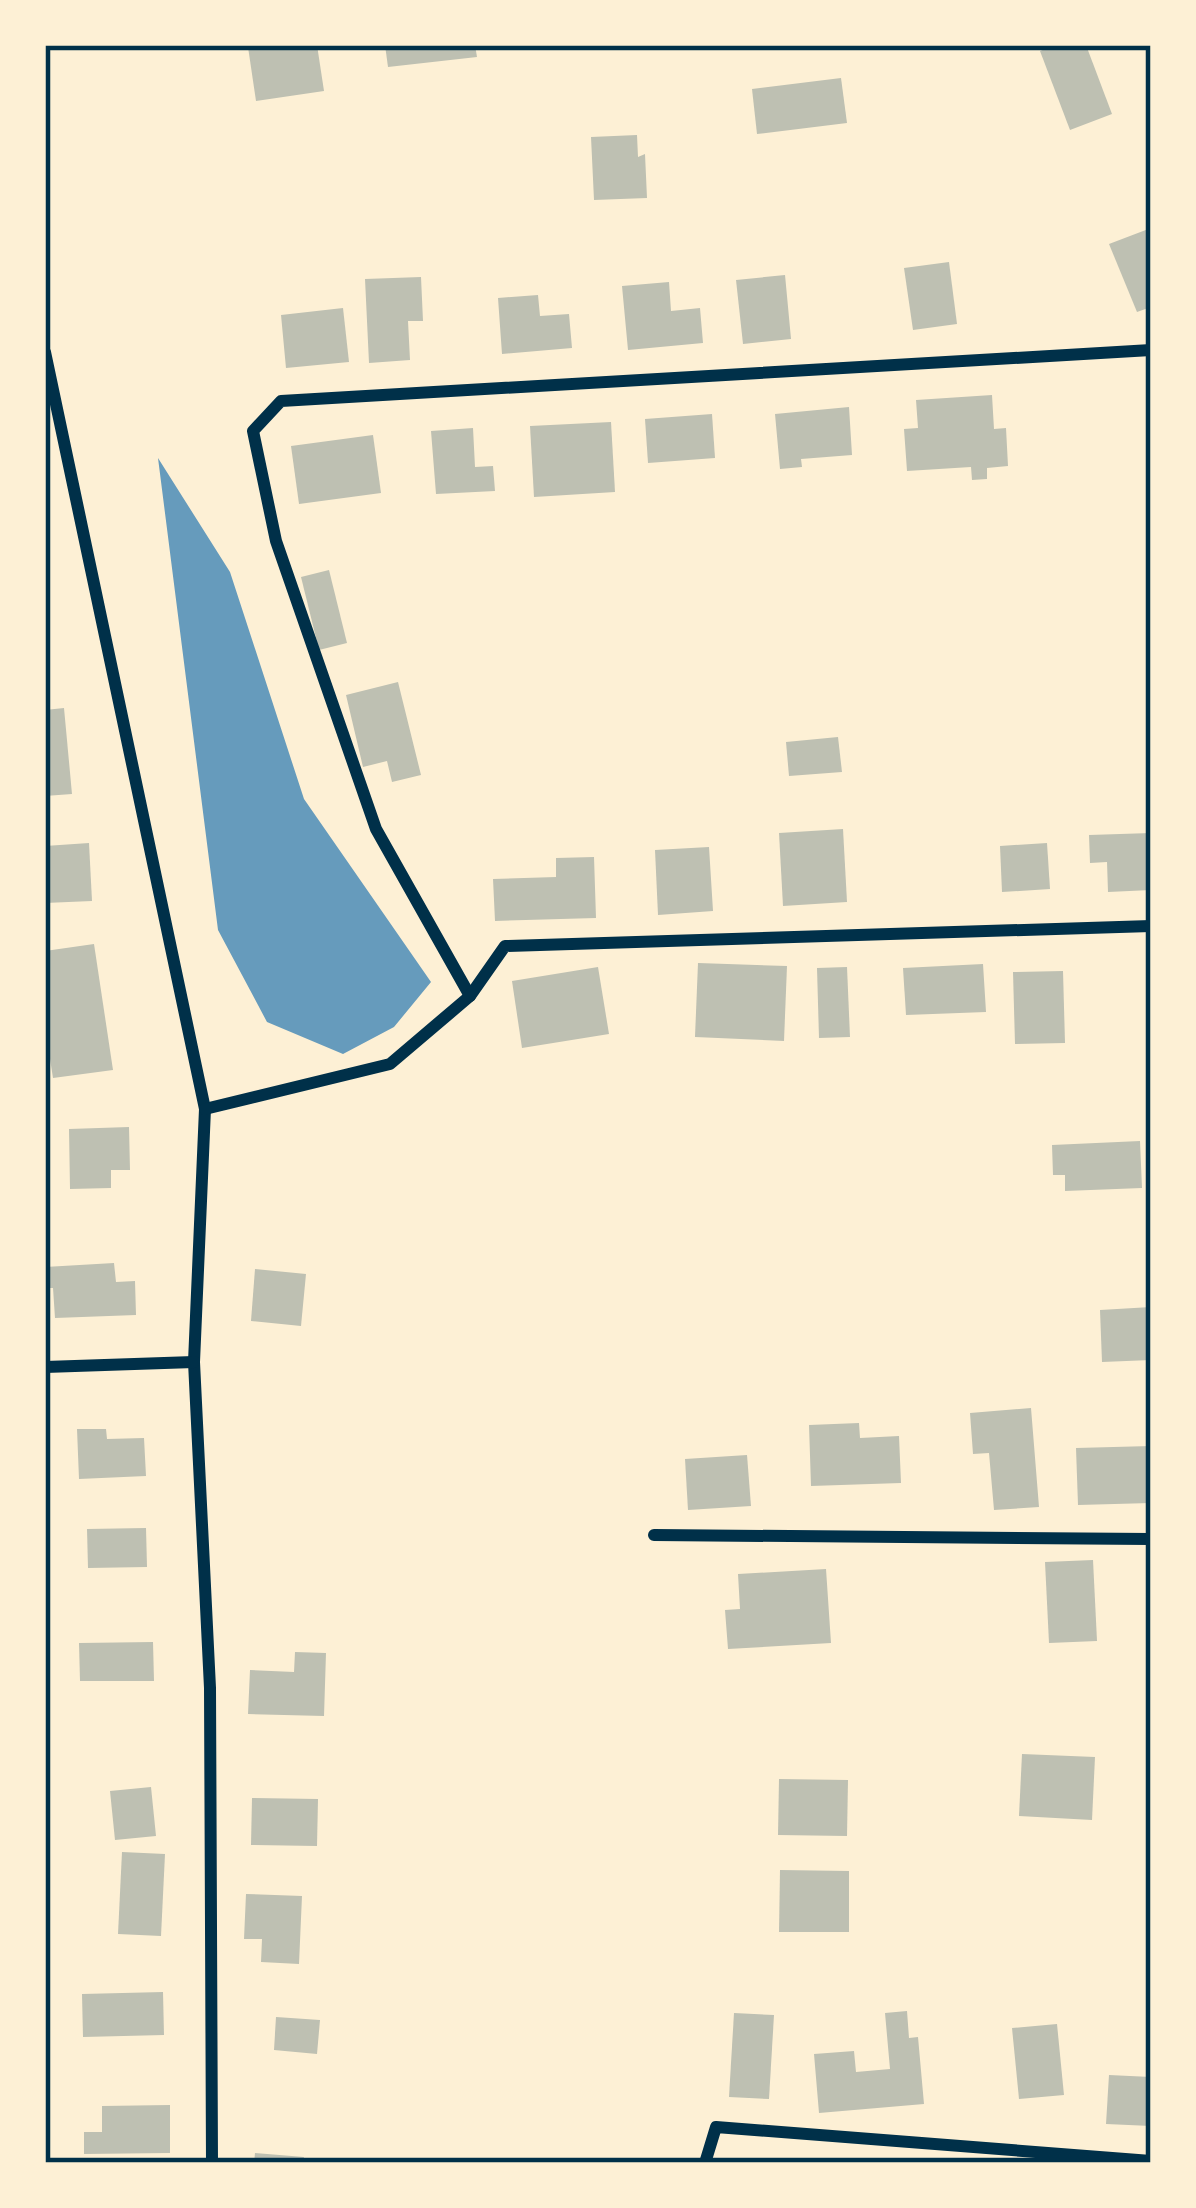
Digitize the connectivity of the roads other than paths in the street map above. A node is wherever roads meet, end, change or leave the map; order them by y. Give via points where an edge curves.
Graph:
1 (1151, 350) edge
2 (45, 352) edge
3 (1151, 926) edge
4 (470, 996) junction
5 (205, 1109) junction
6 (194, 1362) junction
7 (45, 1367) edge
8 (653, 1535) dead end
9 (1151, 1539) edge
10 (1151, 2161) edge
11 (212, 2163) edge
12 (705, 2163) edge

1 - 4 street via 281,401 253,431 276,541 376,829
2 - 5 street
3 - 4 street via 505,946
4 - 5 street via 390,1064
5 - 6 street
6 - 7 street
6 - 11 street via 210,1688
8 - 9 street
10 - 12 street via 716,2127

